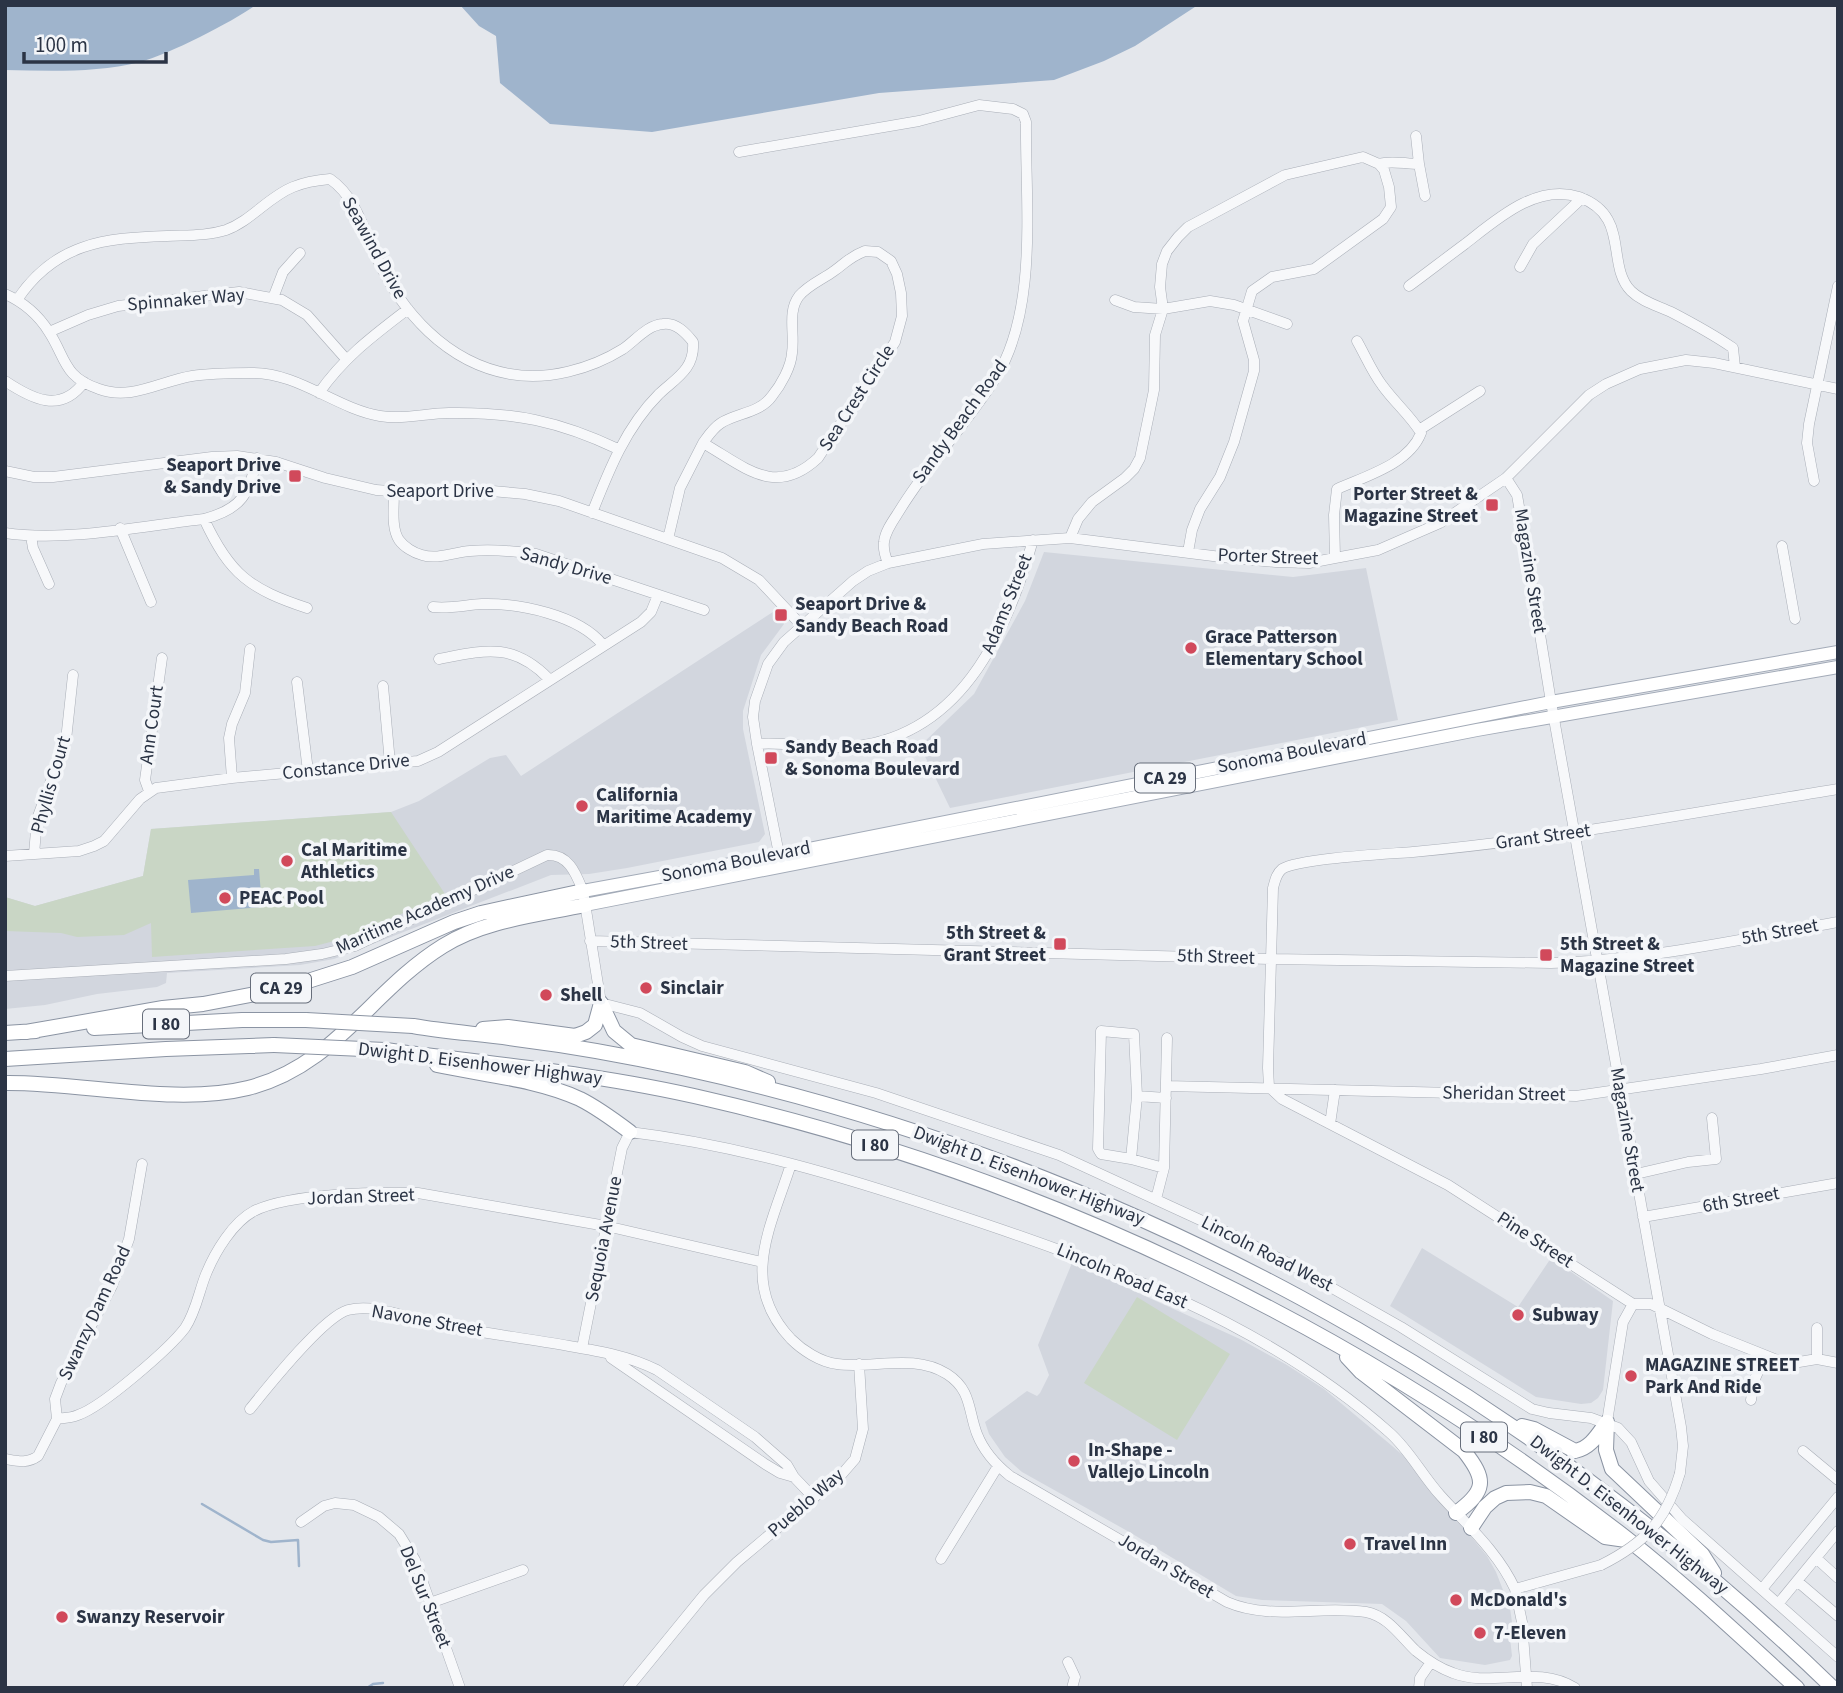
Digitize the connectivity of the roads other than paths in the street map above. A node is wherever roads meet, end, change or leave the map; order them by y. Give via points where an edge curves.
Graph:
1 (1416, 136) dead end
2 (739, 152) dead end
3 (1379, 164) junction
4 (1419, 164) junction
5 (1424, 196) dead end
6 (1582, 198) junction
7 (300, 253) dead end
8 (1520, 267) dead end
9 (1409, 286) dead end
10 (1838, 286) edge
11 (5, 295) edge
12 (273, 298) junction
13 (18, 300) junction
14 (1115, 300) dead end
15 (408, 309) junction
16 (1163, 309) junction
17 (1245, 309) junction
18 (1287, 324) dead end
19 (49, 332) junction
20 (1357, 341) dead end
21 (346, 359) junction
22 (1735, 367) junction
23 (5, 381) edge
24 (84, 382) junction
25 (1818, 385) junction
26 (1838, 389) edge
27 (1480, 391) dead end
28 (319, 393) junction
29 (1419, 430) junction
30 (703, 443) junction
31 (618, 449) junction
32 (257, 458) junction
33 (5, 471) edge
34 (1506, 478) junction
35 (1814, 481) dead end
36 (394, 492) junction
37 (592, 513) junction
38 (204, 519) junction
39 (120, 528) junction
40 (6, 533) edge
41 (31, 536) junction
42 (1070, 538) junction
43 (668, 540) junction
44 (1032, 540) junction
45 (1782, 546) dead end
46 (1188, 552) junction
47 (1335, 558) junction
48 (888, 563) junction
49 (49, 584) dead end
50 (658, 595) junction
51 (151, 602) dead end
52 (433, 607) dead end
53 (307, 608) dead end
54 (704, 610) dead end
55 (1795, 619) dead end
56 (802, 625) junction
57 (603, 645) junction
58 (250, 649) dead end
59 (1838, 652) edge
60 (162, 658) dead end
61 (439, 659) dead end
62 (1838, 667) edge
63 (73, 675) dead end
64 (549, 679) junction
65 (297, 682) dead end
66 (383, 686) dead end
67 (1551, 702) junction
68 (1554, 717) junction
69 (757, 744) junction
70 (390, 763) junction
71 (307, 771) junction
72 (232, 778) junction
73 (1838, 789) edge
74 (149, 791) junction
75 (1574, 833) junction
76 (34, 854) junction
77 (5, 856) edge
78 (780, 861) junction
79 (584, 898) junction
80 (1838, 922) edge
81 (590, 942) junction
82 (1270, 959) junction
83 (1597, 962) junction
84 (5, 976) edge
85 (601, 1003) junction
86 (26, 1032) junction
87 (445, 1032) junction
88 (5, 1033) edge
89 (1167, 1038) dead end
90 (385, 1050) junction
91 (1838, 1055) edge
92 (5, 1059) edge
93 (5, 1083) edge
94 (1166, 1086) junction
95 (1269, 1087) junction
96 (1335, 1090) junction
97 (1620, 1090) junction
98 (1137, 1096) junction
99 (801, 1097) junction
100 (1166, 1098) junction
101 (1712, 1118) dead end
102 (1330, 1124) junction
103 (630, 1132) junction
104 (1130, 1159) junction
105 (142, 1164) dead end
106 (791, 1164) junction
107 (1164, 1168) junction
108 (1636, 1174) junction
109 (1838, 1184) edge
110 (1156, 1199) junction
111 (1643, 1217) junction
112 (606, 1226) junction
113 (762, 1262) junction
114 (1633, 1304) junction
115 (1660, 1309) junction
116 (1817, 1328) dead end
117 (1334, 1343) junction
118 (582, 1349) junction
119 (602, 1352) junction
120 (1765, 1356) junction
121 (1817, 1359) junction
122 (1838, 1363) edge
123 (859, 1364) junction
124 (1751, 1400) dead end
125 (250, 1409) dead end
126 (57, 1419) junction
127 (1607, 1422) junction
128 (1510, 1424) junction
129 (1803, 1451) dead end
130 (5, 1458) edge
131 (998, 1466) junction
132 (794, 1477) junction
133 (1838, 1480) edge
134 (1838, 1497) edge
135 (814, 1498) junction
136 (1456, 1513) junction
137 (300, 1522) dead end
138 (1471, 1528) junction
139 (1838, 1531) edge
140 (1629, 1541) junction
141 (1816, 1558) junction
142 (941, 1559) dead end
143 (523, 1570) dead end
144 (1838, 1578) edge
145 (1797, 1581) junction
146 (1722, 1586) junction
147 (1515, 1590) junction
148 (1762, 1590) junction
149 (429, 1603) junction
150 (1778, 1604) junction
151 (1838, 1616) edge
152 (1838, 1657) edge
153 (1068, 1662) dead end
154 (1431, 1662) junction
155 (1526, 1675) junction
156 (460, 1688) edge
157 (628, 1688) edge
158 (1072, 1688) edge
159 (1419, 1688) edge
160 (1527, 1688) edge
161 (1574, 1688) edge
162 (1797, 1688) edge
163 (1833, 1688) edge

1 - 4 street
2 - 48 street, Sandy Beach Road via 919,121 979,105 1013,109 1026,121 1025,274 1012,346 987,392 912,489 888,529 884,554
3 - 4 street via 1388,160
3 - 16 street via 1363,157 1286,175 1188,228 1167,251 1162,264
3 - 17 street via 1387,179 1391,207 1383,219 1314,269 1272,277 1252,291
4 - 5 street
6 - 8 street via 1533,244
6 - 9 street via 1549,194 1525,203
6 - 22 street via 1607,218 1629,290 1714,334 1733,348
7 - 12 street via 283,272
10 - 25 street
11 - 13 street
12 - 19 street, Spinnaker Way via 239,292 118,306
12 - 21 street, Spinnaker Way via 307,316
13 - 15 street, Seawind Drive via 34,276 74,251 136,237 218,232 241,223 293,187 330,179 340,185 358,213 387,278
13 - 19 street
14 - 16 street
15 - 21 street
15 - 31 street, Seawind Drive via 457,355 511,375 542,376 577,369 663,324 685,332 694,342 692,362 650,404
16 - 17 street via 1210,301
16 - 42 street via 1155,335 1154,390 1140,458 1125,478 1092,502
17 - 18 street
17 - 46 street via 1242,321 1254,371 1234,442 1200,509
19 - 24 street via 62,360
20 - 29 street via 1379,382
21 - 28 street
22 - 25 street, Porter Street
22 - 34 street, Porter Street via 1686,360 1662,363 1606,384 1568,414
23 - 24 street via 32,398 52,401 74,394
24 - 28 street via 112,393 127,393 191,376 254,373 296,382
25 - 26 street, Porter Street
25 - 35 street via 1808,443
27 - 29 street
28 - 31 street via 380,416 516,415
29 - 47 street via 1416,445 1399,460 1337,489
30 - 30 street, Sea Crest Circle via 722,422 771,399 792,356 792,315 802,292 865,251 878,252 891,261 901,293 902,317 894,342 818,458 804,471 780,478 749,469
30 - 43 street, Sea Crest Circle via 680,488
31 - 37 street, Seawind Drive
32 - 33 street, Seaport Drive via 212,457 53,477
32 - 36 street, Seaport Drive via 351,485
32 - 38 street via 245,496 223,514
34 - 47 street, Porter Street via 1440,523 1400,543
34 - 67 street, Magazine Street via 1517,495
36 - 37 street, Seaport Drive via 503,491 559,501
36 - 50 street, Sandy Drive via 394,527 399,540 423,555 511,550
37 - 43 street, Seaport Drive
38 - 39 street
38 - 53 street via 237,572 272,596
39 - 41 street
39 - 51 street
40 - 41 street
41 - 49 street
42 - 44 street, Porter Street
42 - 46 street, Porter Street
43 - 56 street, Seaport Drive via 743,569
44 - 48 street, Porter Street via 983,544
44 - 69 street, Adams Street via 986,659 939,714 910,732 860,746
45 - 55 street
46 - 47 street, Porter Street via 1276,562
48 - 56 street via 853,581
50 - 54 street
50 - 57 street, Constance Drive via 646,617
52 - 57 street via 521,606 585,628
56 - 69 street via 772,657 764,675 753,717
57 - 64 street, Constance Drive
58 - 72 street via 245,693 229,738
59 - 67 main road, Sonoma Boulevard / CA 29
60 - 74 street, Ann Court via 145,780
61 - 64 street via 485,650 505,653 535,664
62 - 68 main road, Sonoma Boulevard / CA 29
63 - 76 street, Phyllis Court via 66,740 37,820
64 - 70 street, Constance Drive via 438,752 418,761
65 - 71 street
66 - 70 street
67 - 68 street, Magazine Street
67 - 78 main road, Sonoma Boulevard / CA 29
68 - 75 street, Magazine Street
68 - 78 main road, Sonoma Boulevard / CA 29
69 - 78 street
70 - 71 street, Constance Drive
71 - 72 street, Constance Drive
72 - 74 street, Constance Drive
73 - 75 street, Grant Street
74 - 76 street via 104,841 79,851
75 - 82 street, Grant Street via 1296,864 1276,877
75 - 83 street, Magazine Street
76 - 77 street
78 - 79 main road, Sonoma Boulevard / CA 29
79 - 81 street, Maritime Academy Drive
79 - 84 street, Maritime Academy Drive via 568,863 547,855 338,951 286,959
79 - 86 highway, CA 29 via 525,902 472,916 352,967 286,988
79 - 93 highway, CA 29 via 443,946 407,972 314,1059 247,1088 190,1095
80 - 83 street, 5th Street
81 - 82 street, 5th Street
81 - 85 street, Maritime Academy Drive
82 - 83 street, 5th Street
82 - 95 street, Grant Street
83 - 97 street, Magazine Street
85 - 87 highway via 595,1024 578,1035 508,1027
85 - 99 highway via 614,1031 631,1045 745,1072
85 - 110 street, Lincoln Road West via 640,1013 702,1046 836,1081 995,1132
86 - 87 highway, Dwight D. Eisenhower Highway / I 80, bridge via 306,1020
86 - 88 highway, Dwight D. Eisenhower Highway / I 80
87 - 99 highway, Dwight D. Eisenhower Highway / I 80 via 585,1049
89 - 94 street
90 - 92 highway, Dwight D. Eisenhower Highway / I 80, bridge via 274,1045
90 - 103 highway via 566,1094
90 - 117 highway, Dwight D. Eisenhower Highway / I 80 via 646,1086 843,1135 1018,1194 1107,1231
91 - 97 street, Sheridan Street
94 - 95 street, Sheridan Street
94 - 100 street
95 - 96 street, Sheridan Street
95 - 102 street, Pine Street via 1282,1099
96 - 97 street, Sheridan Street via 1562,1096
96 - 102 street
97 - 108 street, Magazine Street
98 - 100 street
98 - 104 street
98 - 104 street via 1134,1034 1101,1031 1098,1149 1101,1154
99 - 128 highway, Dwight D. Eisenhower Highway / I 80 via 985,1156 1152,1223 1336,1316
100 - 107 street
101 - 108 street via 1716,1159
102 - 114 street, Pine Street via 1448,1185
103 - 106 street, Lincoln Road East
103 - 112 street, Sequoia Avenue via 622,1148
104 - 107 street
105 - 126 street, Swanzy Dam Road via 129,1239 111,1286 61,1383 55,1399
106 - 113 street
106 - 136 street, Lincoln Road East via 1024,1236 1183,1301 1314,1373 1405,1448
107 - 110 street
108 - 111 street, Magazine Street
109 - 111 street, 6th Street
110 - 127 street, Lincoln Road West via 1334,1289 1532,1409
111 - 115 street, Magazine Street
112 - 113 street, Jordan Street
112 - 118 street, Sequoia Avenue
112 - 126 street, Jordan Street via 418,1193 338,1195 268,1206 252,1212 222,1244 185,1328 101,1402 78,1415
113 - 123 street via 768,1307 795,1343 835,1364
114 - 115 street, Pine Street
114 - 127 street via 1623,1322
115 - 120 street, Pine Street
115 - 147 street, Magazine Street, bridge via 1683,1446 1680,1473 1667,1509 1633,1548 1601,1565
116 - 121 street
117 - 136 highway via 1361,1372 1475,1464 1481,1488 1474,1500
117 - 140 highway, Dwight D. Eisenhower Highway / I 80 via 1450,1414
118 - 119 street, Navone Street
118 - 125 street, Navone Street via 374,1310 348,1310 326,1325 278,1373
119 - 132 street, Navone Street via 765,1464
119 - 132 street, Navone Street via 657,1370 755,1437
120 - 121 street, Pine Street via 1787,1364
120 - 124 street
121 - 122 street
123 - 131 street, Jordan Street via 914,1363 946,1373 966,1394 977,1433
123 - 135 street, Pueblo Way via 860,1447 855,1460
126 - 130 street via 33,1460
127 - 128 highway via 1592,1442 1575,1451 1534,1429
127 - 146 highway via 1605,1450 1612,1469 1702,1554
127 - 148 street via 1631,1442 1649,1481 1682,1519
128 - 146 highway, Dwight D. Eisenhower Highway / I 80 via 1612,1496
129 - 133 street
131 - 142 street
131 - 154 street, Jordan Street via 1244,1610 1370,1613
132 - 135 street, Navone Street
134 - 148 street
135 - 157 street, Pueblo Way via 720,1579
136 - 138 street, Lincoln Road East
137 - 149 street, Del Sur Street via 335,1503 354,1505 379,1517 409,1547
138 - 140 highway via 1495,1498 1530,1492 1546,1496 1605,1537
138 - 147 street, Lincoln Road East via 1503,1566
139 - 141 street
140 - 162 highway, Dwight D. Eisenhower Highway / I 80
141 - 144 street
141 - 145 street
143 - 149 street
145 - 150 street
145 - 151 street
146 - 163 highway, Dwight D. Eisenhower Highway / I 80
147 - 155 street
148 - 150 street
149 - 156 street, Del Sur Street
150 - 152 street
153 - 158 street via 1075,1677
154 - 155 street, Jordan Street via 1467,1677
154 - 159 street
155 - 160 street
155 - 161 street, Jordan Street

